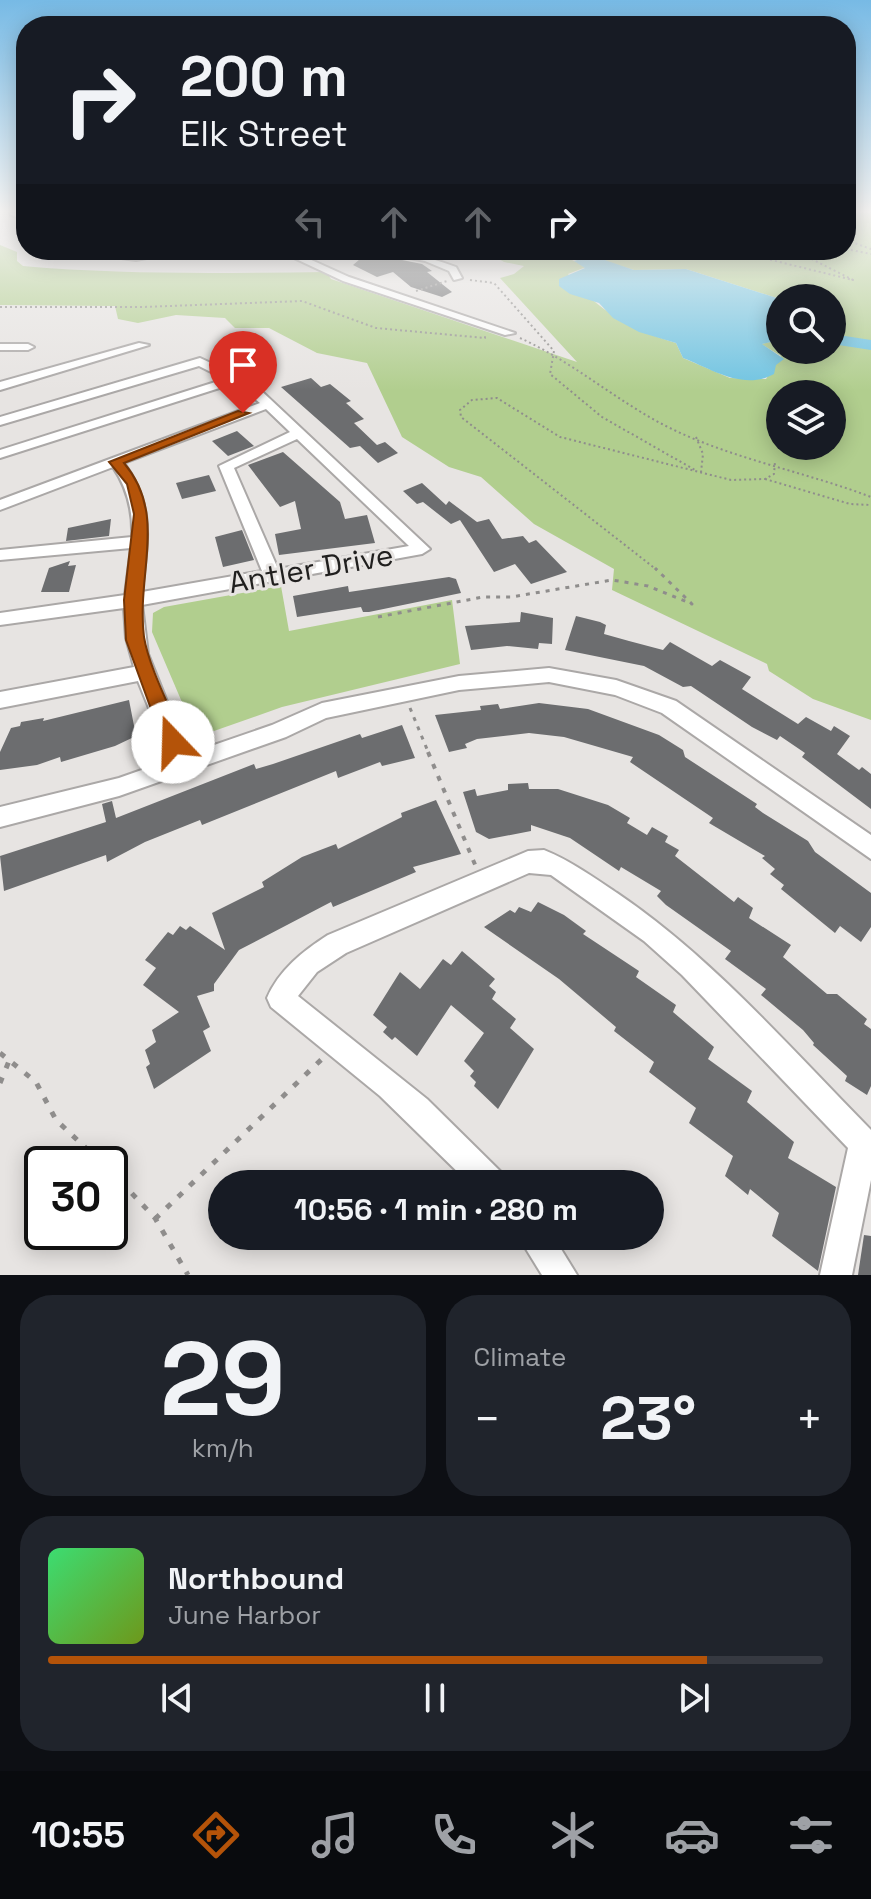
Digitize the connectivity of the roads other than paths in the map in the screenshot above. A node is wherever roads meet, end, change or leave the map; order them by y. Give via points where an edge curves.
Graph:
1 (332, 272) edge
2 (455, 272) edge
3 (457, 278) road end
4 (509, 333) road end
5 (143, 345) dead end
6 (0, 347) edge
7 (28, 347) dead end
8 (236, 379) junction
9 (0, 386) edge
10 (268, 404) junction
11 (0, 421) edge
12 (299, 433) junction
13 (0, 454) edge
14 (116, 462) junction
15 (0, 505) edge
16 (139, 542) junction
17 (0, 555) edge
18 (273, 577) junction
19 (133, 600) junction
20 (0, 619) edge
21 (146, 672) junction
22 (0, 700) edge
23 (182, 765) junction
24 (0, 817) edge
25 (871, 848) edge
26 (867, 1148) edge
27 (478, 1170) edge
28 (544, 1250) edge
29 (561, 1275) edge
30 (836, 1275) edge

1 - 4 street
2 - 3 street
5 - 9 street
6 - 7 street
8 - 10 street, Antler Drive
8 - 11 street, Antler Drive via 200,362
8 - 13 street
10 - 12 street, Antler Drive
10 - 14 street
12 - 18 street via 226,466
12 - 18 street, Antler Drive via 422,549
14 - 15 street
14 - 16 street via 139,498
16 - 17 street
16 - 19 street
18 - 19 street, Antler Drive
19 - 20 street, Antler Drive
19 - 21 street via 136,640
21 - 22 street
21 - 23 street
23 - 24 street via 106,791
23 - 25 street via 322,711 459,683 549,675 616,688 669,707
26 - 27 street via 653,932 544,861 528,862 337,944 308,963 280,998
26 - 30 street
28 - 29 street

